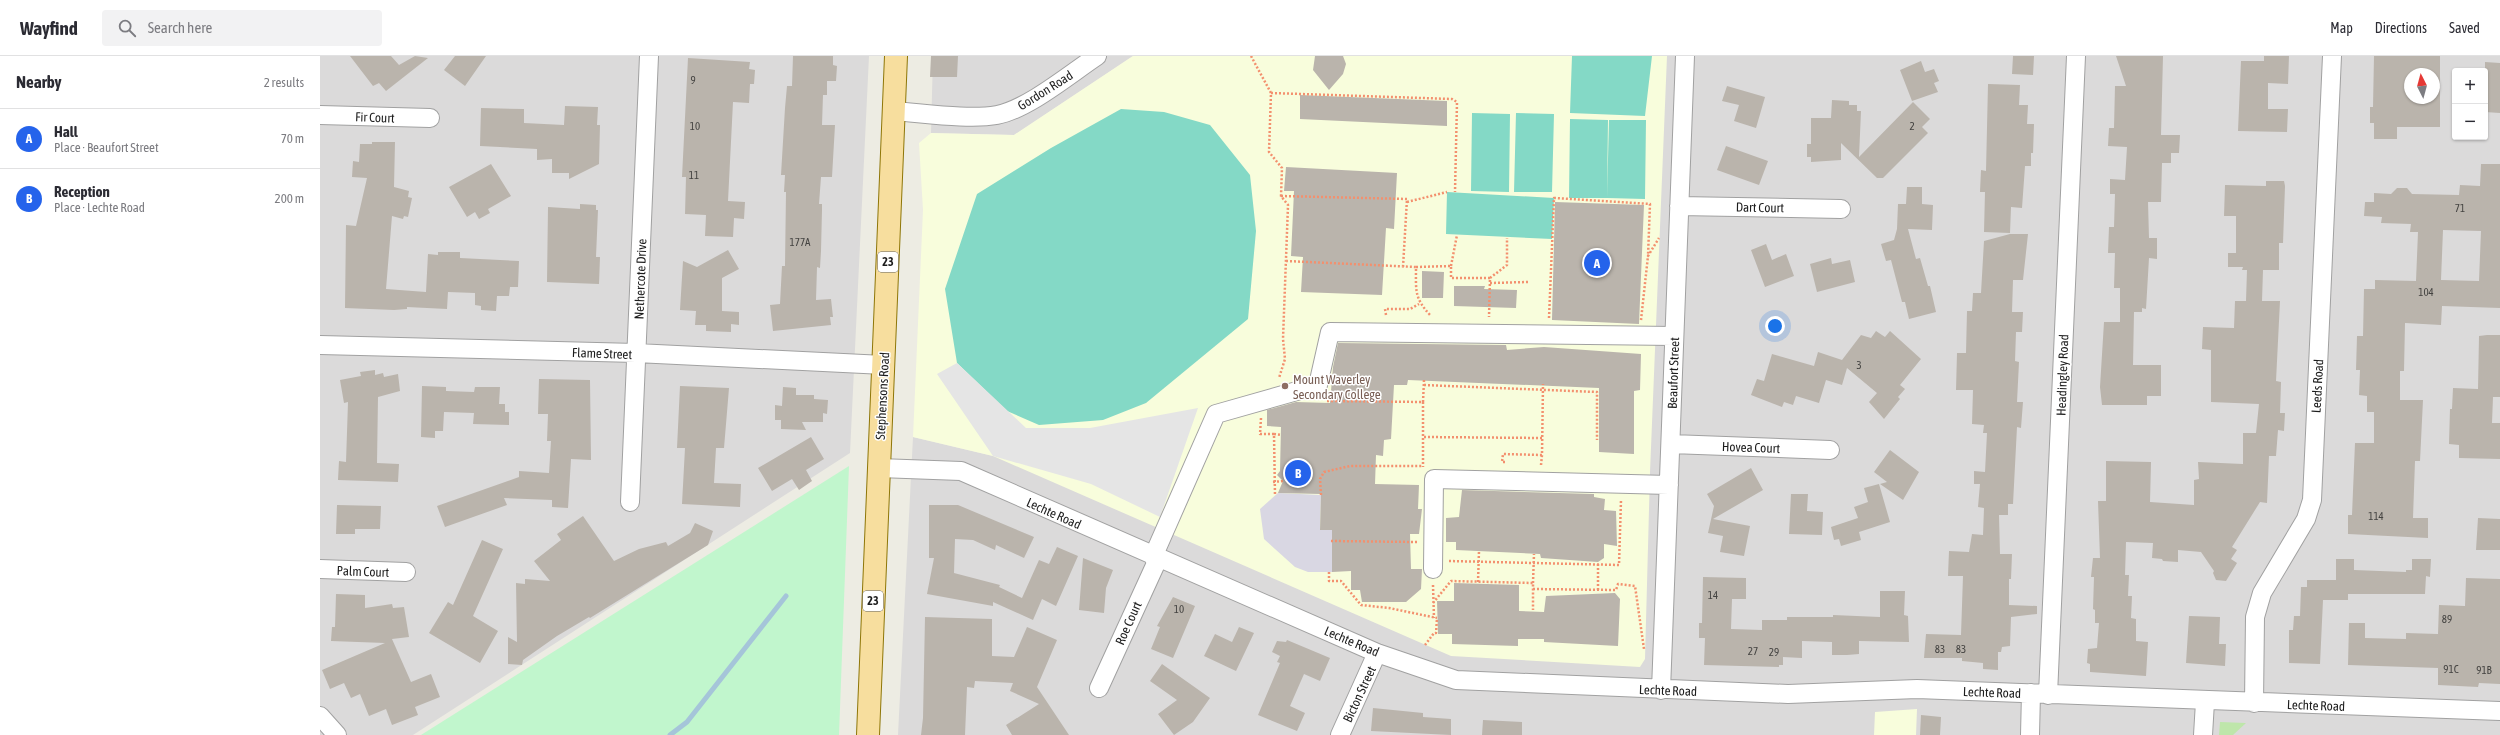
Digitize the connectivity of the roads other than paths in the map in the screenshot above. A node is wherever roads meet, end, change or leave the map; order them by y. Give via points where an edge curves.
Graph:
1 (649, 56) edge
2 (896, 56) edge
3 (1097, 56) edge
4 (1685, 56) edge
5 (2076, 56) edge
6 (2332, 56) edge
7 (894, 111) junction
8 (320, 115) edge
9 (430, 118) dead end
10 (1680, 206) junction
11 (1841, 209) dead end
12 (1674, 336) junction
13 (320, 345) edge
14 (636, 353) junction
15 (884, 365) junction
16 (1671, 444) junction
17 (1830, 450) dead end
18 (879, 468) junction
19 (1669, 485) junction
20 (630, 502) dead end
21 (1155, 558) junction
22 (1433, 564) road end
23 (320, 569) edge
24 (406, 572) dead end
25 (1378, 653) junction
26 (1099, 688) dead end
27 (1661, 690) junction
28 (2039, 694) junction
29 (2205, 702) junction
30 (2254, 703) junction
31 (2500, 711) edge
32 (320, 716) edge
33 (337, 735) edge
34 (868, 735) edge
35 (1340, 735) edge
36 (2030, 735) edge
37 (2203, 735) edge

1 - 14 street, Nethercote Drive
2 - 7 main road, Stephensons Road / 23
3 - 7 street, Gordon Road via 1023,105 997,115
4 - 10 street, Beaufort Street
5 - 28 street, Headingley Road
6 - 30 street, Leeds Road via 2312,500 2306,519 2262,593 2255,617
7 - 15 main road, Stephensons Road / 23
8 - 9 street, Fir Court
10 - 11 street, Dart Court
10 - 12 street, Beaufort Street
12 - 16 street, Beaufort Street
12 - 21 street, Roe Court via 1330,332 1318,385 1216,414
13 - 14 street, Flame Street
14 - 15 street, Flame Street
14 - 20 street, Nethercote Drive
15 - 18 main road, Stephensons Road / 23
16 - 17 street, Hovea Court
16 - 19 street, Beaufort Street
18 - 21 street, Lechte Road via 961,471
18 - 34 main road, Stephensons Road / 23
19 - 22 street via 1434,479
19 - 27 street, Beaufort Street
21 - 25 street, Lechte Road
21 - 26 street, Roe Court
23 - 24 street, Palm Court
25 - 27 street, Lechte Road via 1456,680
25 - 35 street, Bicton Street
27 - 28 street, Lechte Road via 1788,694 1917,689
28 - 29 street, Lechte Road
28 - 36 street, Headingley Road
29 - 30 street, Lechte Road
29 - 37 street
30 - 31 street, Lechte Road
32 - 33 street

